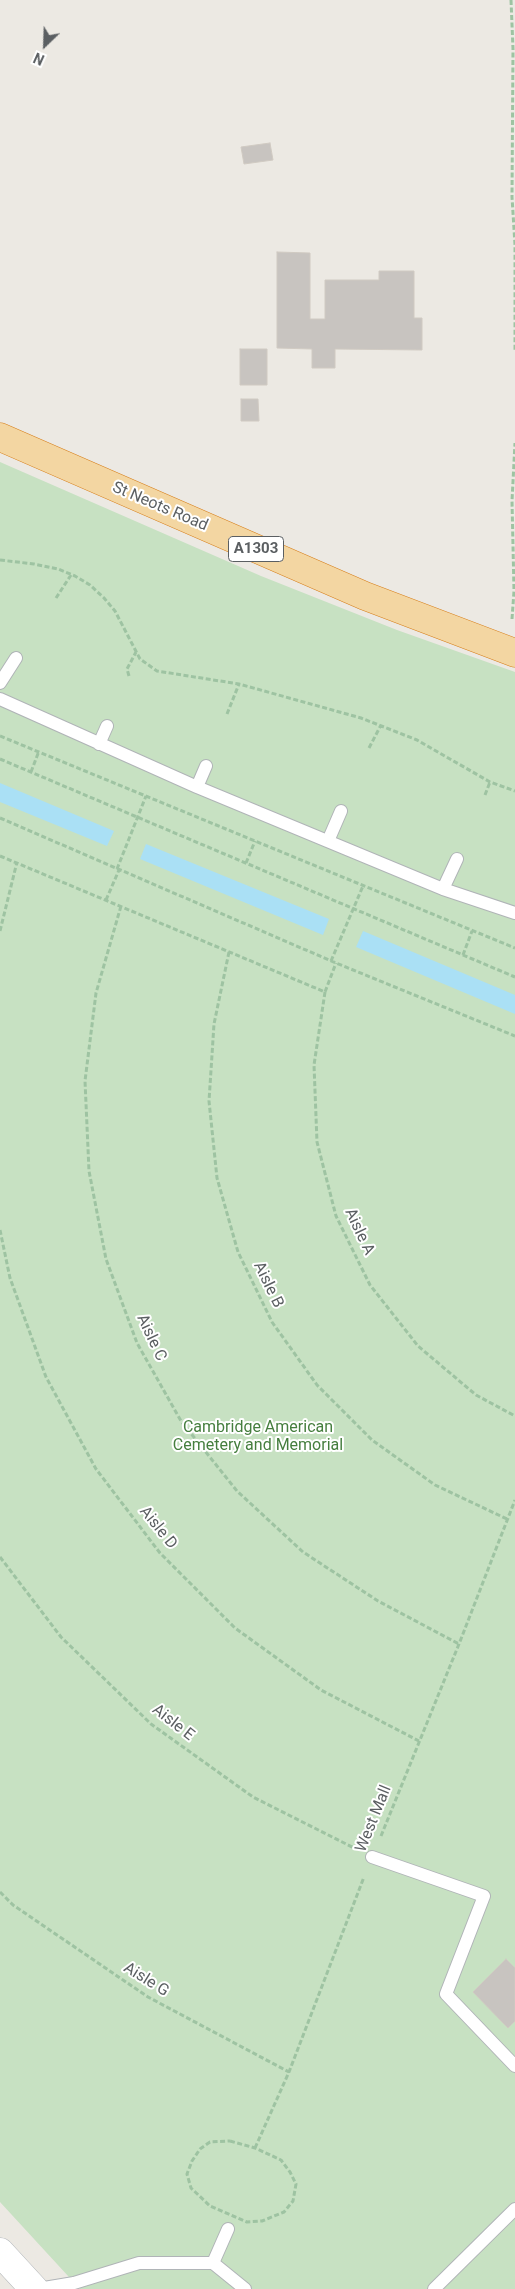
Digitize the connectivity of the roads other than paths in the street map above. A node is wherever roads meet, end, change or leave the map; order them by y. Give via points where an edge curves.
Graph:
1 (0, 437) edge
2 (515, 653) edge
3 (16, 658) dead end
4 (0, 682) edge
5 (0, 699) edge
6 (107, 726) dead end
7 (99, 744) junction
8 (206, 766) dead end
9 (197, 787) junction
10 (341, 811) dead end
11 (328, 841) junction
12 (457, 859) dead end
13 (443, 889) junction
14 (515, 913) edge
15 (372, 1857) road end
16 (515, 2066) edge
17 (515, 2209) edge
18 (228, 2229) dead end
19 (0, 2252) edge
20 (213, 2263) junction
21 (36, 2289) edge
22 (245, 2289) edge
23 (434, 2289) edge

1 - 2 highway, St Neots Road / A1303 via 365,596
3 - 4 lane
5 - 7 lane
6 - 7 lane
7 - 9 lane
8 - 9 lane
9 - 11 lane
10 - 11 lane
11 - 13 lane
12 - 13 lane
13 - 14 lane
15 - 16 lane via 484,1896 446,1994
17 - 23 lane
18 - 20 lane
19 - 21 street
20 - 21 lane via 139,2263 74,2283
20 - 22 lane

